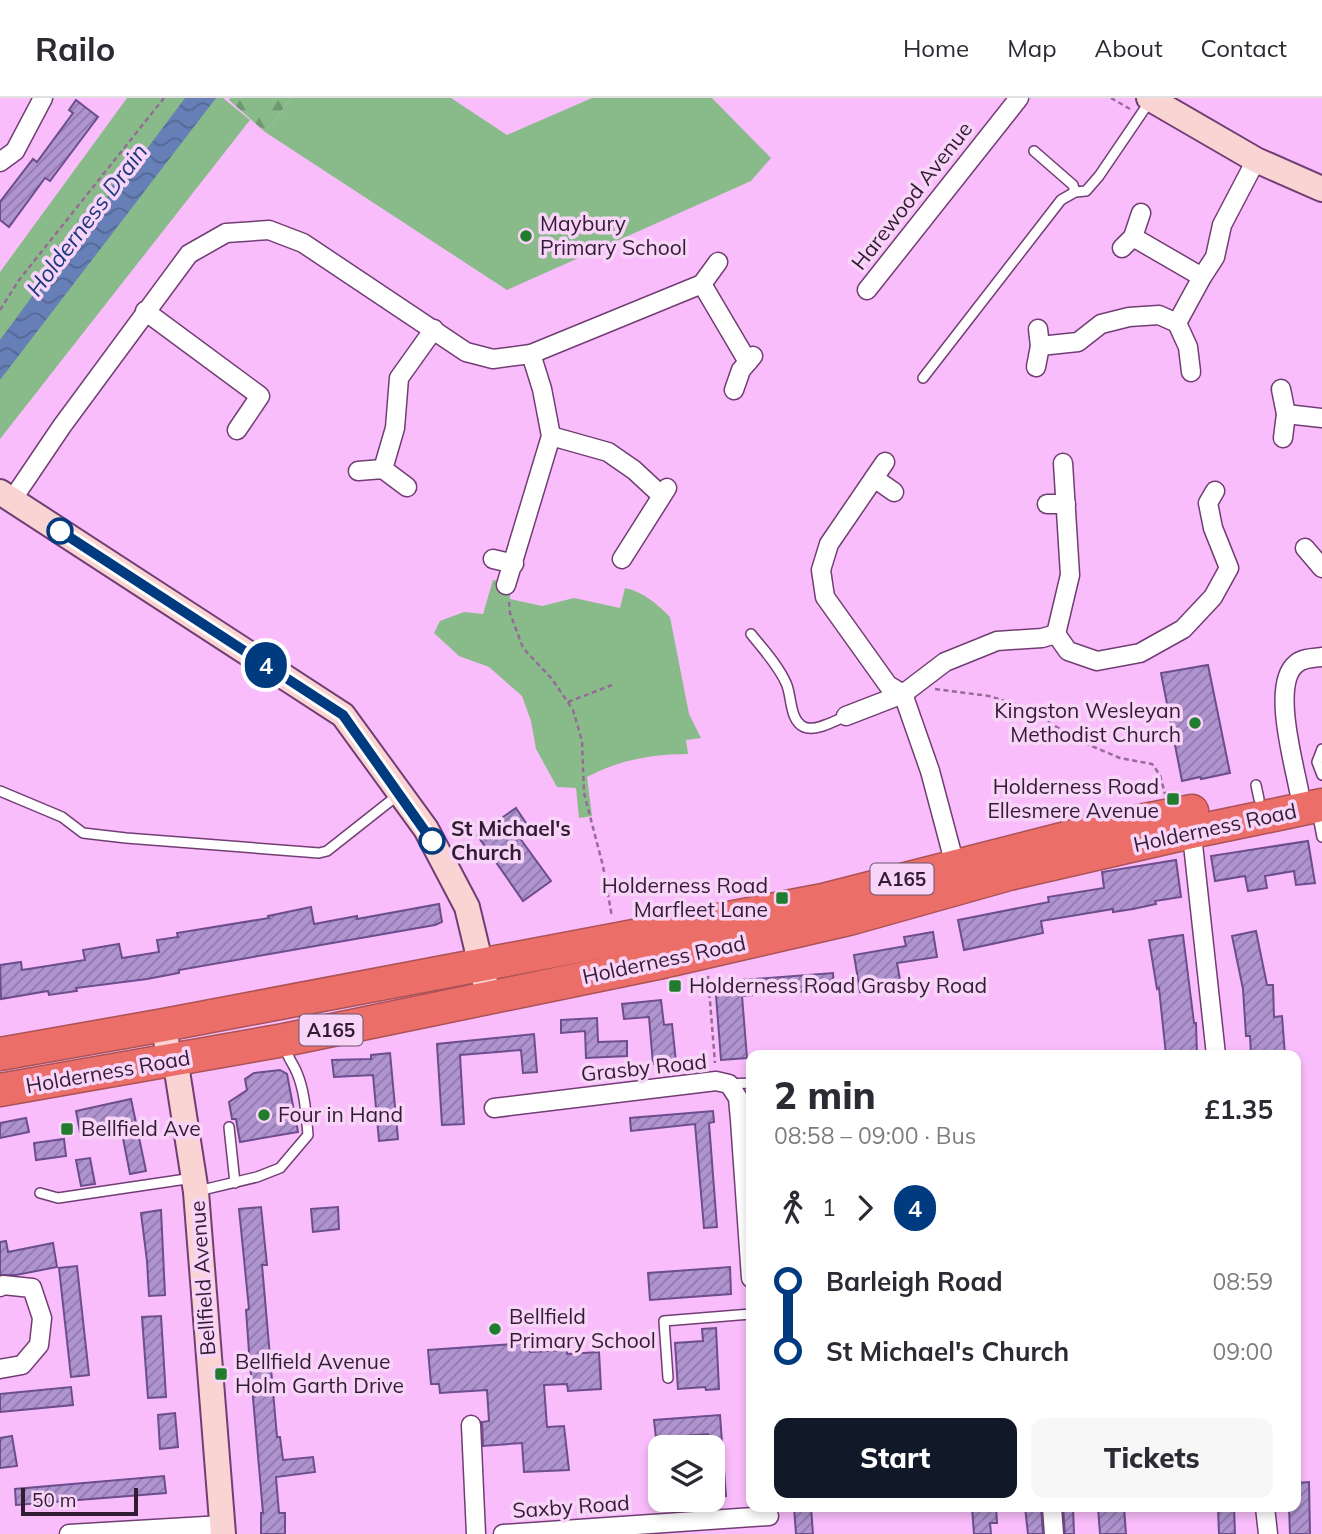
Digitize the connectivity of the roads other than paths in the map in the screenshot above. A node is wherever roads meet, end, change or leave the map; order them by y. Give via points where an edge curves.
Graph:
1 (43, 98) edge
2 (1019, 98) edge
3 (1150, 99) edge
4 (1034, 151) dead end
5 (1255, 160) junction
6 (0, 162) edge
7 (1322, 189) edge
8 (1075, 192) junction
9 (1141, 213) dead end
10 (718, 262) dead end
11 (1202, 277) junction
12 (702, 284) junction
13 (867, 289) dead end
14 (145, 312) junction
15 (1177, 323) junction
16 (434, 329) junction
17 (531, 354) junction
18 (1194, 362) dead end
19 (1036, 367) dead end
20 (923, 378) dead end
21 (1281, 389) dead end
22 (734, 390) dead end
23 (1286, 414) junction
24 (1322, 418) edge
25 (237, 430) dead end
26 (551, 436) junction
27 (1283, 438) dead end
28 (885, 462) dead end
29 (1063, 463) dead end
30 (383, 469) junction
31 (358, 471) dead end
32 (874, 478) junction
33 (407, 487) dead end
34 (1214, 491) dead end
35 (894, 492) dead end
36 (6, 496) edge
37 (1066, 504) junction
38 (1047, 505) dead end
39 (1303, 546) dead end
40 (494, 559) dead end
41 (622, 559) dead end
42 (514, 564) junction
43 (1322, 568) edge
44 (506, 585) road end
45 (751, 634) dead end
46 (1056, 634) junction
47 (1322, 657) edge
48 (907, 691) junction
49 (846, 716) joint
50 (1322, 749) edge
51 (0, 791) edge
52 (400, 793) junction
53 (1316, 793) edge
54 (1184, 819) junction
55 (1322, 837) edge
56 (955, 865) junction
57 (815, 915) junction
58 (481, 966) junction
59 (488, 996) junction
60 (164, 1025) junction
61 (284, 1040) junction
62 (1215, 1050) edge
63 (2, 1051) edge
64 (172, 1061) junction
65 (722, 1083) junction
66 (746, 1083) edge
67 (0, 1090) edge
68 (494, 1108) dead end
69 (229, 1127) dead end
70 (746, 1173) edge
71 (235, 1183) junction
72 (196, 1184) junction
73 (40, 1193) dead end
74 (0, 1287) edge
75 (746, 1314) edge
76 (0, 1369) edge
77 (668, 1378) dead end
78 (471, 1425) dead end
79 (1052, 1512) edge
80 (1266, 1512) edge
81 (769, 1519) edge
82 (222, 1530) edge
83 (69, 1534) edge
84 (476, 1534) edge
85 (503, 1534) edge
86 (1054, 1534) edge
87 (1268, 1534) edge

1 - 6 street via 15,150
2 - 13 street, Harewood Avenue
3 - 5 street
3 - 8 lane via 1099,176 1086,191
4 - 8 lane via 1073,185
5 - 7 street
5 - 11 street via 1222,225 1216,257
8 - 20 lane via 1061,200
9 - 11 street via 1128,242
10 - 12 street
11 - 15 street
12 - 17 street
12 - 22 street via 750,359
14 - 16 street via 189,254 226,233 269,230 303,243
14 - 25 street via 260,396
14 - 36 street
15 - 18 street
15 - 19 street via 1159,315 1129,317 1101,324 1078,342 1039,337
16 - 17 street via 466,352 493,359
16 - 30 street via 399,378 395,428
17 - 26 street
21 - 23 street
23 - 24 street
23 - 27 street
26 - 41 street via 608,452 664,491
26 - 42 street
28 - 32 street
29 - 37 street
30 - 31 street
30 - 33 street
32 - 35 street
32 - 48 street via 829,544 821,570 825,597 888,685
34 - 46 street via 1208,503 1229,568 1213,597 1183,629 1140,653 1097,662 1068,652
36 - 52 street via 343,715
37 - 38 street
37 - 46 street via 1070,575
39 - 43 street
40 - 42 street
42 - 44 street
45 - 49 lane via 787,684 791,707 804,728
46 - 48 street via 997,641 945,663
47 - 53 street via 1294,665 1285,688 1286,717
48 - 49 street
48 - 56 street
50 - 53 lane
51 - 52 lane via 62,817 83,832 319,853
52 - 58 street via 426,829 467,907
53 - 54 highway, Holderness Road / A165
53 - 54 highway, Holderness Road / A165 via 1258,792
53 - 55 lane
54 - 56 highway, Holderness Road / A165 via 1113,826
54 - 57 highway, Holderness Road / A165 via 1009,874
54 - 62 street
56 - 57 highway, Holderness Road / A165
57 - 58 highway, Holderness Road / A165
57 - 59 highway, Holderness Road / A165 via 714,951
58 - 59 street
58 - 60 highway, Holderness Road / A165
59 - 61 highway, Holderness Road / A165
60 - 63 highway, Holderness Road / A165
60 - 64 street, Bellfield Avenue
61 - 64 highway, Holderness Road / A165
61 - 71 lane via 297,1073 308,1135 280,1168
64 - 67 highway, Holderness Road / A165
64 - 72 street, Bellfield Avenue
65 - 66 lane
65 - 68 street, Grasby Road
65 - 70 street, Grasby Road via 738,1098
69 - 71 lane
71 - 72 lane
72 - 73 lane via 58,1198
72 - 82 street, Bellfield Avenue
74 - 76 street via 32,1288 42,1318 39,1345 22,1365
75 - 77 lane via 664,1321
78 - 84 street
79 - 86 street
80 - 87 street
81 - 85 street, Saxby Road
82 - 83 street

